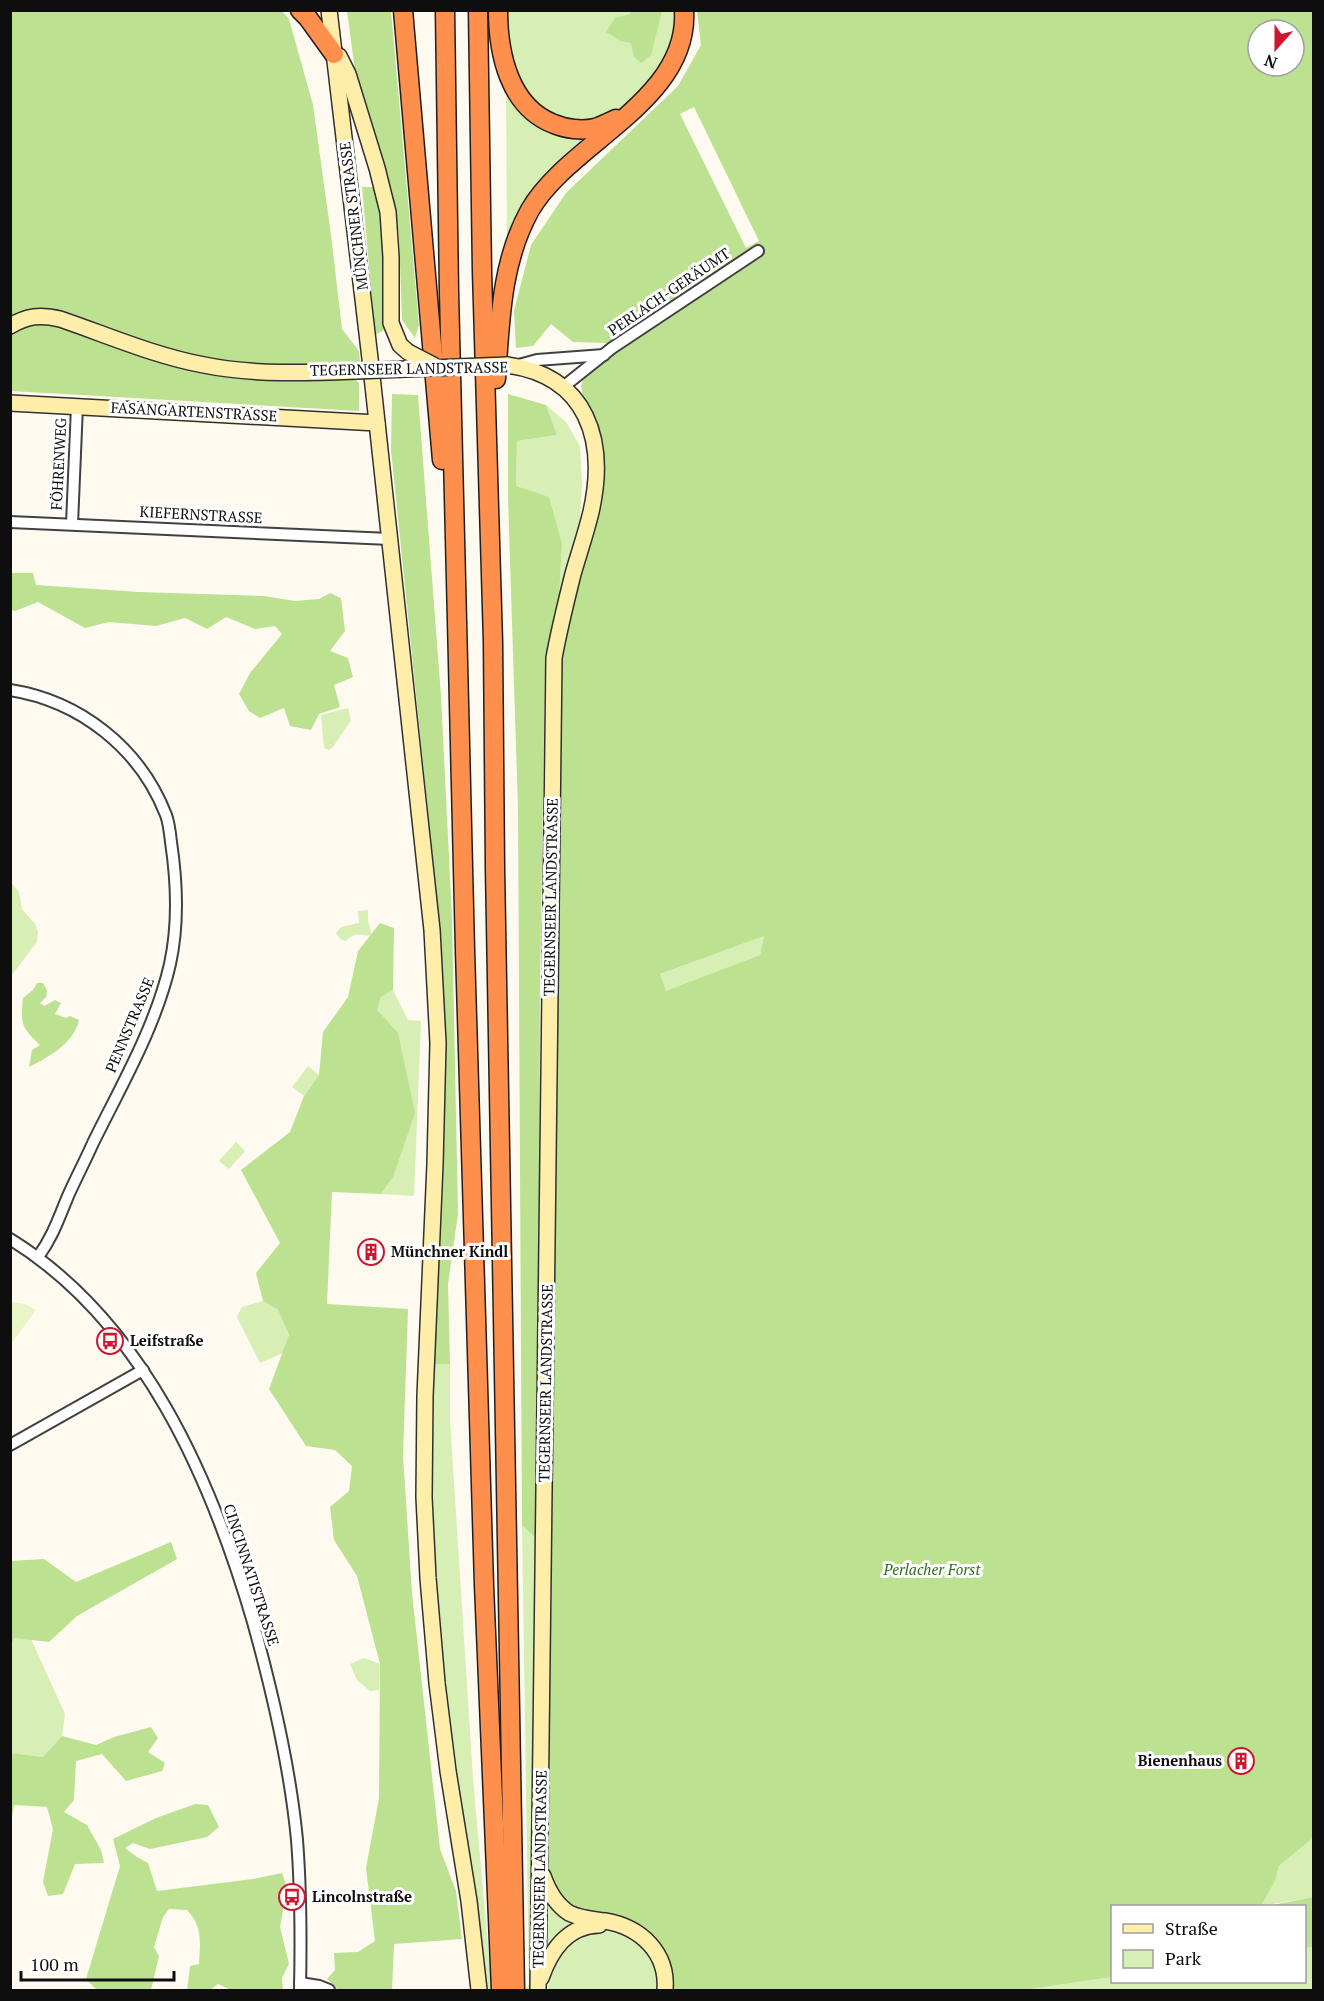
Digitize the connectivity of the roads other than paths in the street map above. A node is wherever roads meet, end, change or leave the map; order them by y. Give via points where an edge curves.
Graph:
1 (300, 10) edge
2 (329, 10) edge
3 (403, 10) edge
4 (445, 10) edge
5 (478, 10) edge
6 (498, 10) edge
7 (684, 10) edge
8 (334, 50) junction
9 (631, 111) junction
10 (758, 251) dead end
11 (10, 326) edge
12 (601, 357) junction
13 (524, 366) junction
14 (437, 368) junction
15 (563, 387) junction
16 (10, 403) edge
17 (77, 406) junction
18 (377, 423) junction
19 (489, 461) junction
20 (454, 495) junction
21 (10, 522) edge
22 (72, 524) junction
23 (390, 539) junction
24 (10, 690) edge
25 (10, 1239) edge
26 (38, 1257) junction
27 (143, 1370) junction
28 (10, 1445) edge
29 (540, 1870) junction
30 (620, 1924) junction
31 (300, 1987) edge
32 (538, 1989) edge
33 (329, 1990) edge
34 (479, 1990) edge
35 (501, 1990) edge
36 (514, 1990) edge
37 (665, 1990) edge

1 - 8 highway
2 - 8 main road, MÜNCHNER STRASSE
3 - 20 highway via 443,476
4 - 20 highway
5 - 19 highway
6 - 9 highway via 508,76 519,96 536,114 560,126 584,129 596,128
7 - 9 highway via 684,33 674,59 659,82
8 - 14 main road, bridge via 348,74 388,212 394,334 408,352
8 - 18 main road, MÜNCHNER STRASSE
9 - 19 highway via 555,178 532,208 516,239 502,296 496,428
10 - 12 street, PERLACH-GERÄUMT
11 - 14 main road, TEGERNSEER LANDSTRASSE, bridge via 29,317 60,318 169,357 206,366 356,371
12 - 13 street
12 - 15 street, PERLACH-GERÄUMT
13 - 14 main road, TEGERNSEER LANDSTRASSE, bridge
13 - 15 main road, TEGERNSEER LANDSTRASSE
15 - 29 main road, TEGERNSEER LANDSTRASSE via 590,424 597,474 554,658
16 - 17 main road, FASANGARTENSTRASSE
17 - 18 main road, FASANGARTENSTRASSE
17 - 22 street, FÖHRENWEG
18 - 23 main road
19 - 36 highway
20 - 35 highway via 483,1562
21 - 22 street, KIEFERNSTRASSE
22 - 23 street, KIEFERNSTRASSE
23 - 34 main road via 432,930 438,1043 425,1396 428,1578 437,1683
24 - 26 street, PENNSTRASSE via 69,707 126,751 145,773 167,816 177,904 170,965 154,1013 54,1234
25 - 26 street, CINCINNATISTRASSE
26 - 27 street, CINCINNATISTRASSE via 94,1310
27 - 28 street
27 - 31 street, CINCINNATISTRASSE via 184,1439 206,1487 264,1660 283,1744 297,1840
29 - 30 main road via 548,1890 568,1912
29 - 32 main road, TEGERNSEER LANDSTRASSE
30 - 32 main road via 579,1928 570,1934 553,1952
30 - 37 main road via 652,1946 663,1965
31 - 33 street

